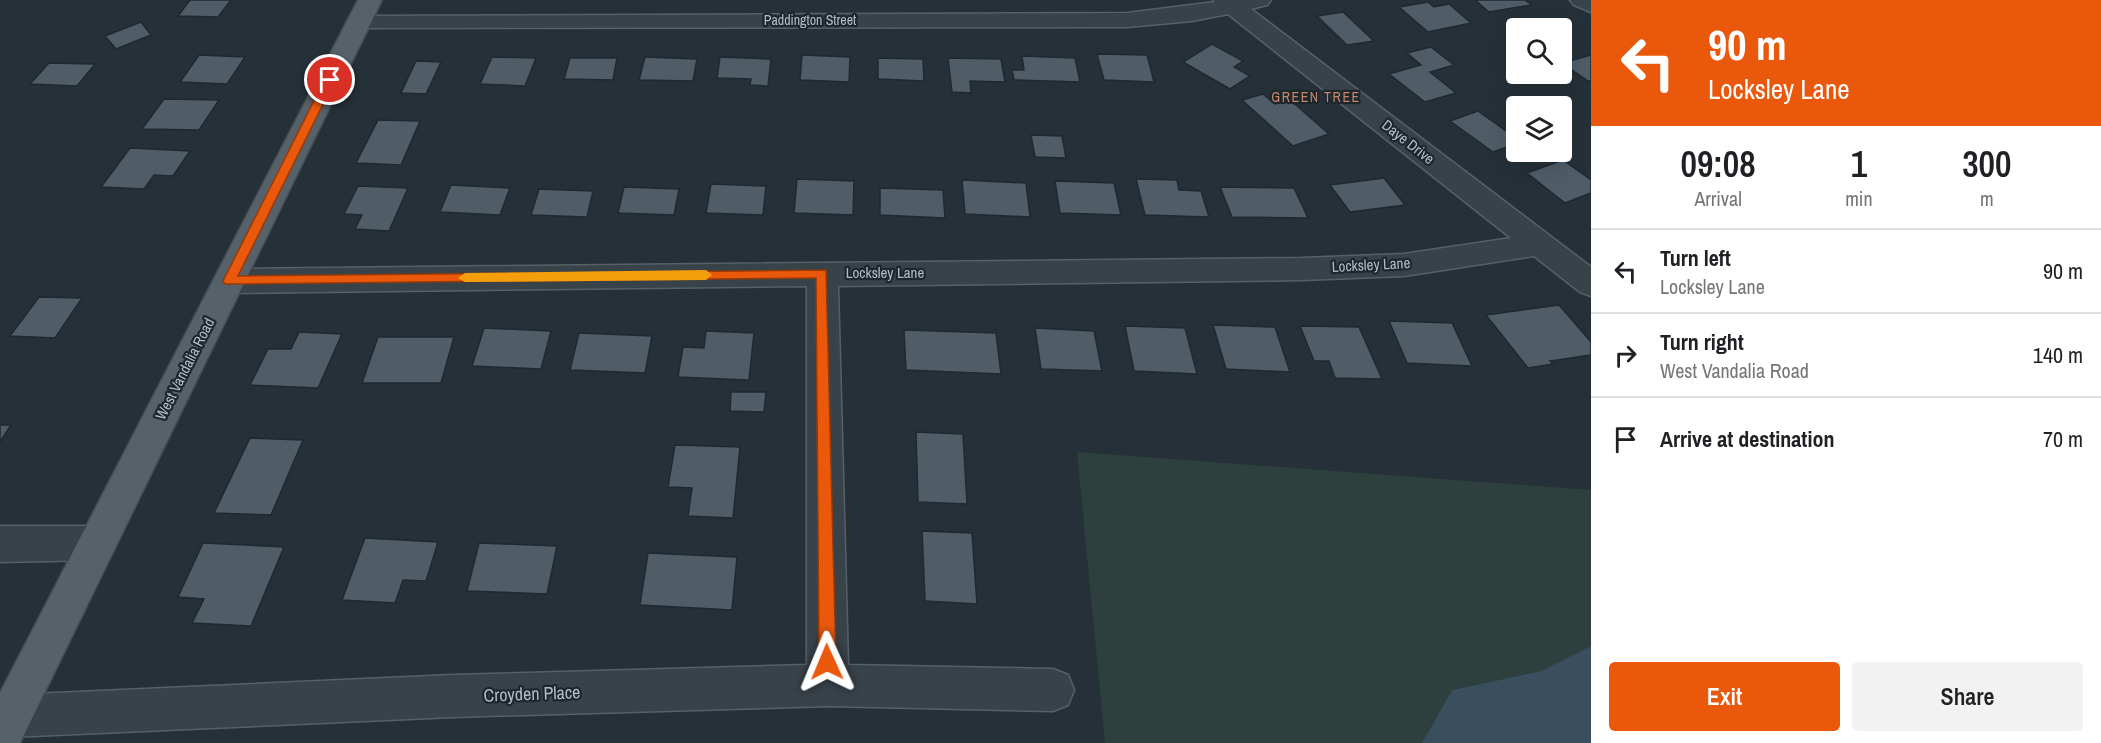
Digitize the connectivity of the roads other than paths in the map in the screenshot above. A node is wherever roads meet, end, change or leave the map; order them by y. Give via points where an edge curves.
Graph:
1 (1259, 0) edge
2 (1582, 0) edge
3 (1228, 3) edge
4 (1591, 5) edge
5 (364, 10) edge
6 (872, 10) edge
7 (1540, 243) junction
8 (822, 273) junction
9 (229, 281) junction
10 (1591, 284) edge
11 (98, 543) junction
12 (0, 544) edge
13 (828, 685) junction
14 (1053, 690) dead end
15 (5, 727) edge

1 - 3 street, Paddington Street
2 - 4 street
3 - 6 street, Paddington Street via 1192,14 1127,20
3 - 7 street, Daye Drive
5 - 6 street, Paddington Street
5 - 9 main road, West Vandalia Road
7 - 8 street, Locksley Lane via 1404,265
7 - 10 street, Daye Drive
8 - 9 street, Locksley Lane
8 - 13 street
9 - 11 main road, West Vandalia Road
11 - 12 street
11 - 15 main road, West Vandalia Road
13 - 14 street, Croyden Place
13 - 15 street, Croyden Place via 441,696

